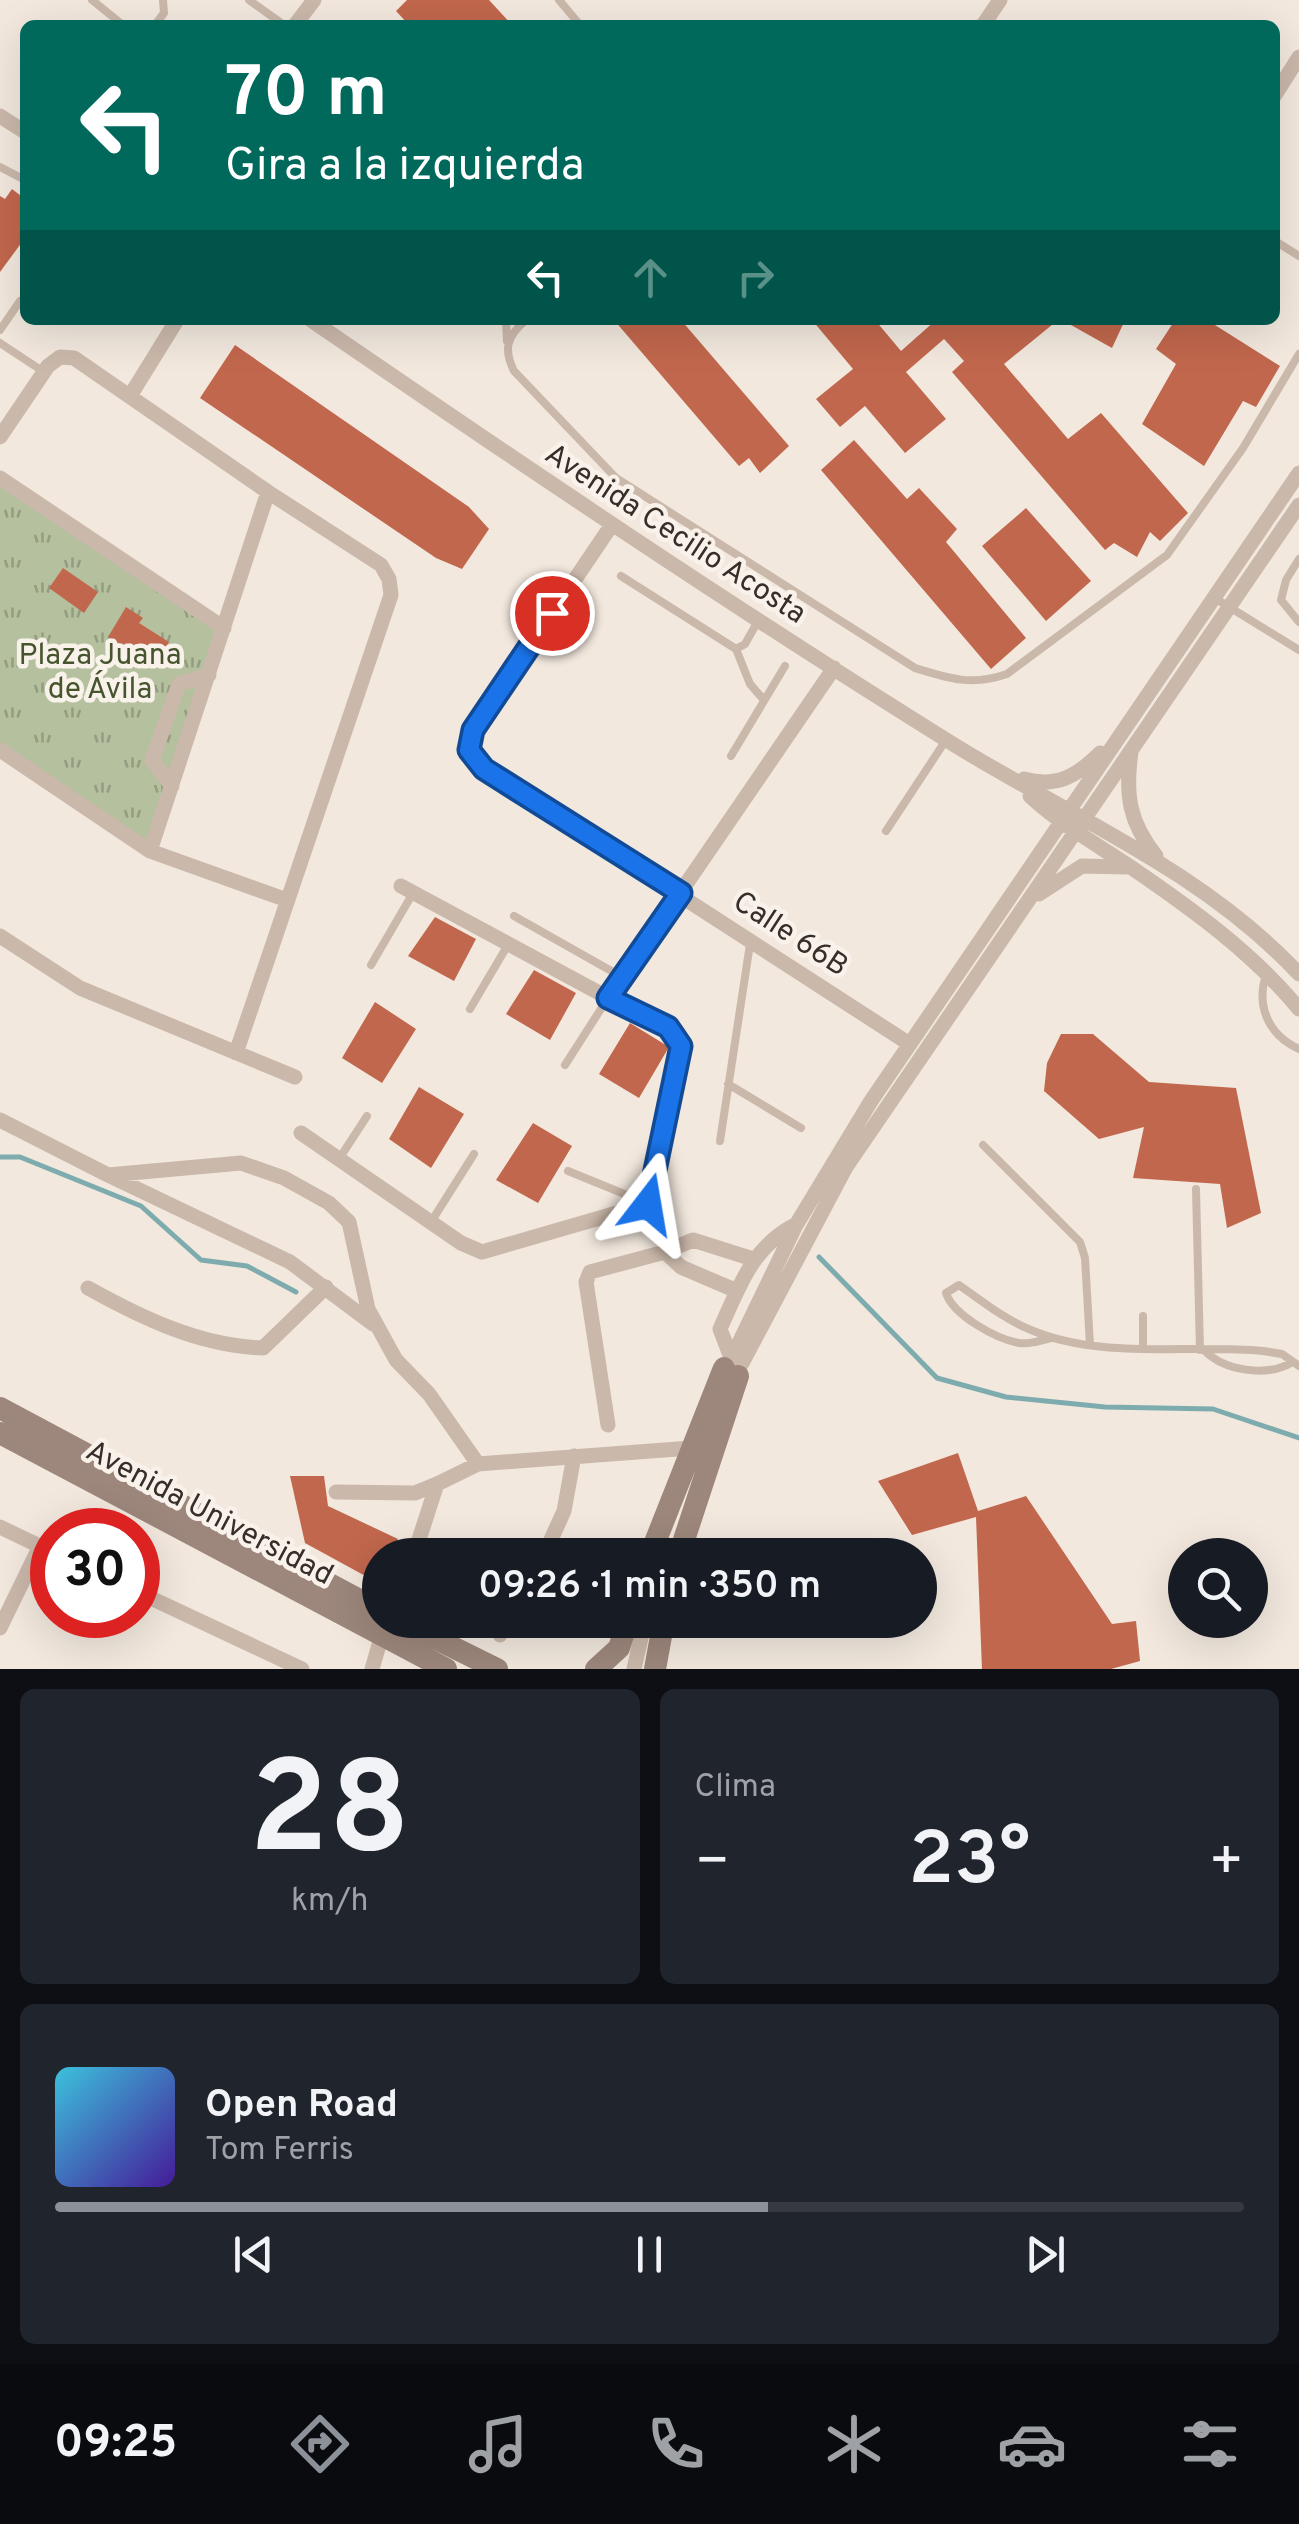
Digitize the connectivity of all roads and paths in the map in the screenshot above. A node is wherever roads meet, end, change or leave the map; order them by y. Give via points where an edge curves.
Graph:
1 (92, 0) edge
2 (249, 0) edge
3 (558, 0) edge
4 (116, 20) edge
5 (277, 20) edge
6 (576, 20) edge
7 (1299, 57) edge
8 (1280, 88) edge
9 (20, 301) dead end
10 (174, 325) edge
11 (318, 325) edge
12 (506, 325) edge
13 (521, 325) edge
14 (0, 330) edge
15 (507, 341) junction
16 (0, 342) edge
17 (1299, 354) edge
18 (44, 372) junction
19 (130, 396) junction
20 (0, 437) edge
21 (1299, 473) edge
22 (0, 478) edge
23 (268, 492) junction
24 (1299, 505) edge
25 (611, 526) junction
26 (1299, 558) edge
27 (620, 576) dead end
28 (1213, 597) junction
29 (1228, 608) junction
30 (758, 621) junction
31 (1299, 622) edge
32 (224, 628) junction
33 (736, 649) junction
34 (1299, 650) edge
35 (785, 666) dead end
36 (834, 668) junction
37 (208, 675) junction
38 (764, 700) junction
39 (1120, 732) junction
40 (946, 740) junction
41 (0, 750) edge
42 (1131, 750) junction
43 (732, 756) dead end
44 (1010, 780) junction
45 (172, 786) junction
46 (1072, 820) junction
47 (886, 831) dead end
48 (150, 851) junction
49 (1161, 863) junction
50 (1131, 868) junction
51 (407, 889) joint
52 (681, 893) junction
53 (287, 900) junction
54 (1027, 902) junction
55 (514, 916) dead end
56 (0, 936) edge
57 (751, 940) junction
58 (508, 944) junction
59 (370, 965) dead end
60 (1268, 972) junction
61 (1299, 974) edge
62 (622, 977) junction
63 (608, 998) junction
64 (470, 1009) dead end
65 (1299, 1009) edge
66 (908, 1043) junction
67 (1299, 1049) edge
68 (236, 1053) junction
69 (565, 1065) dead end
70 (295, 1077) dead end
71 (728, 1084) junction
72 (367, 1116) dead end
73 (0, 1120) edge
74 (801, 1128) dead end
75 (302, 1133) dead end
76 (720, 1141) dead end
77 (983, 1146) dead end
78 (474, 1154) dead end
79 (339, 1159) junction
80 (568, 1170) dead end
81 (108, 1175) junction
82 (1196, 1189) dead end
83 (648, 1204) junction
84 (430, 1222) junction
85 (796, 1225) junction
86 (665, 1252) junction
87 (753, 1259) junction
88 (326, 1287) junction
89 (88, 1288) dead end
90 (737, 1292) junction
91 (1143, 1316) dead end
92 (379, 1329) junction
93 (1052, 1338) junction
94 (1090, 1344) junction
95 (1144, 1347) junction
96 (1202, 1350) junction
97 (1295, 1365) edge
98 (731, 1366) junction
99 (0, 1408) edge
100 (608, 1425) dead end
101 (0, 1433) edge
102 (691, 1448) junction
103 (574, 1456) junction
104 (478, 1464) junction
105 (437, 1484) junction
106 (336, 1492) dead end
107 (0, 1527) edge
108 (420, 1538) edge
109 (552, 1538) edge
110 (657, 1538) edge
111 (667, 1538) edge
112 (684, 1538) edge
113 (30, 1541) edge
114 (30, 1576) edge
115 (160, 1602) edge
116 (362, 1602) edge
117 (0, 1628) edge
118 (362, 1628) edge
119 (381, 1638) joint
120 (434, 1638) edge
121 (627, 1638) edge
122 (637, 1638) edge
123 (661, 1638) edge
124 (302, 1669) edge
125 (372, 1669) edge
126 (446, 1669) edge
127 (497, 1669) edge
128 (596, 1669) edge
129 (634, 1669) edge
130 (655, 1669) edge

1 - 4 lane
2 - 5 lane
3 - 6 lane
7 - 8 street
9 - 14 lane
10 - 19 street
11 - 25 street, Avenida Cecilio Acosta
12 - 15 lane
13 - 15 lane
15 - 17 lane via 514,371 616,478 915,668 961,683 1007,674 1167,555
16 - 18 lane
18 - 19 street via 60,357 74,358
18 - 20 street
19 - 23 street
21 - 28 street
22 - 32 street
23 - 32 street
23 - 53 street via 380,565 391,595
24 - 29 street
25 - 30 street, Avenida Cecilio Acosta
25 - 52 street, Calle 66B via 473,730 469,750 484,769
26 - 31 lane via 1281,600
27 - 33 lane
28 - 29 lane
28 - 39 street
29 - 34 lane
29 - 42 street
30 - 33 lane
30 - 36 street, Avenida Cecilio Acosta
32 - 37 street
33 - 38 lane
35 - 38 lane
36 - 40 street, Avenida Cecilio Acosta
36 - 52 street
37 - 45 street
37 - 45 street via 179,684 152,752
38 - 43 lane
39 - 44 street via 1068,779
39 - 46 street
40 - 44 street, Avenida Cecilio Acosta
40 - 47 lane
41 - 48 street
42 - 46 street
42 - 49 street via 1128,806 1140,837
44 - 46 street, Avenida Cecilio Acosta
45 - 48 street
46 - 49 street, Avenida Cecilio Acosta
46 - 50 street, Avenida Cecilio Acosta
46 - 54 street
46 - 66 street
48 - 53 street
49 - 61 street, Avenida Cecilio Acosta via 1212,895
50 - 54 street via 1082,866
50 - 60 street, Avenida Cecilio Acosta
51 - 58 street
51 - 59 lane
52 - 57 street, Calle 66B
52 - 62 street
53 - 68 street
54 - 98 street via 846,1167
55 - 62 lane
56 - 68 street via 80,988
57 - 66 street, Calle 66B
57 - 71 lane
58 - 63 street
58 - 64 lane
60 - 65 street, Avenida Cecilio Acosta
60 - 67 lane via 1265,1016 1280,1038
62 - 63 street
63 - 69 lane
63 - 83 street via 668,1027 681,1046
66 - 85 street
68 - 70 street
71 - 74 lane
71 - 76 lane
72 - 79 lane
73 - 81 street
75 - 79 street
77 - 94 lane via 1080,1242
78 - 84 lane
79 - 84 street
80 - 83 lane
81 - 88 street via 290,1262
81 - 92 street via 241,1163 284,1178 349,1222 368,1310
82 - 96 lane
83 - 84 street via 482,1252
85 - 87 street via 772,1236
85 - 98 street
86 - 87 street via 692,1240
86 - 90 street via 681,1267
86 - 100 street via 600,1267 586,1282
87 - 90 street
88 - 89 street via 262,1348 197,1338
88 - 92 street
90 - 98 street via 720,1329
91 - 95 lane
92 - 104 street
93 - 93 lane via 1004,1318 959,1284 946,1293 1001,1338 1024,1344
93 - 94 lane
94 - 95 lane
95 - 96 lane
96 - 97 lane via 1282,1354
96 - 97 lane via 1233,1367 1277,1371
98 - 102 street
98 - 111 street
98 - 112 street
99 - 116 street, Avenida Universidad
101 - 118 street, Avenida Universidad
102 - 103 street
102 - 110 street
103 - 104 street
103 - 109 street
104 - 105 street
105 - 106 street via 415,1492
105 - 108 street
107 - 113 street
114 - 117 street
115 - 124 street
119 - 125 street
119 - 126 street, Avenida Universidad
120 - 127 street
121 - 128 street
122 - 129 street
123 - 130 street

